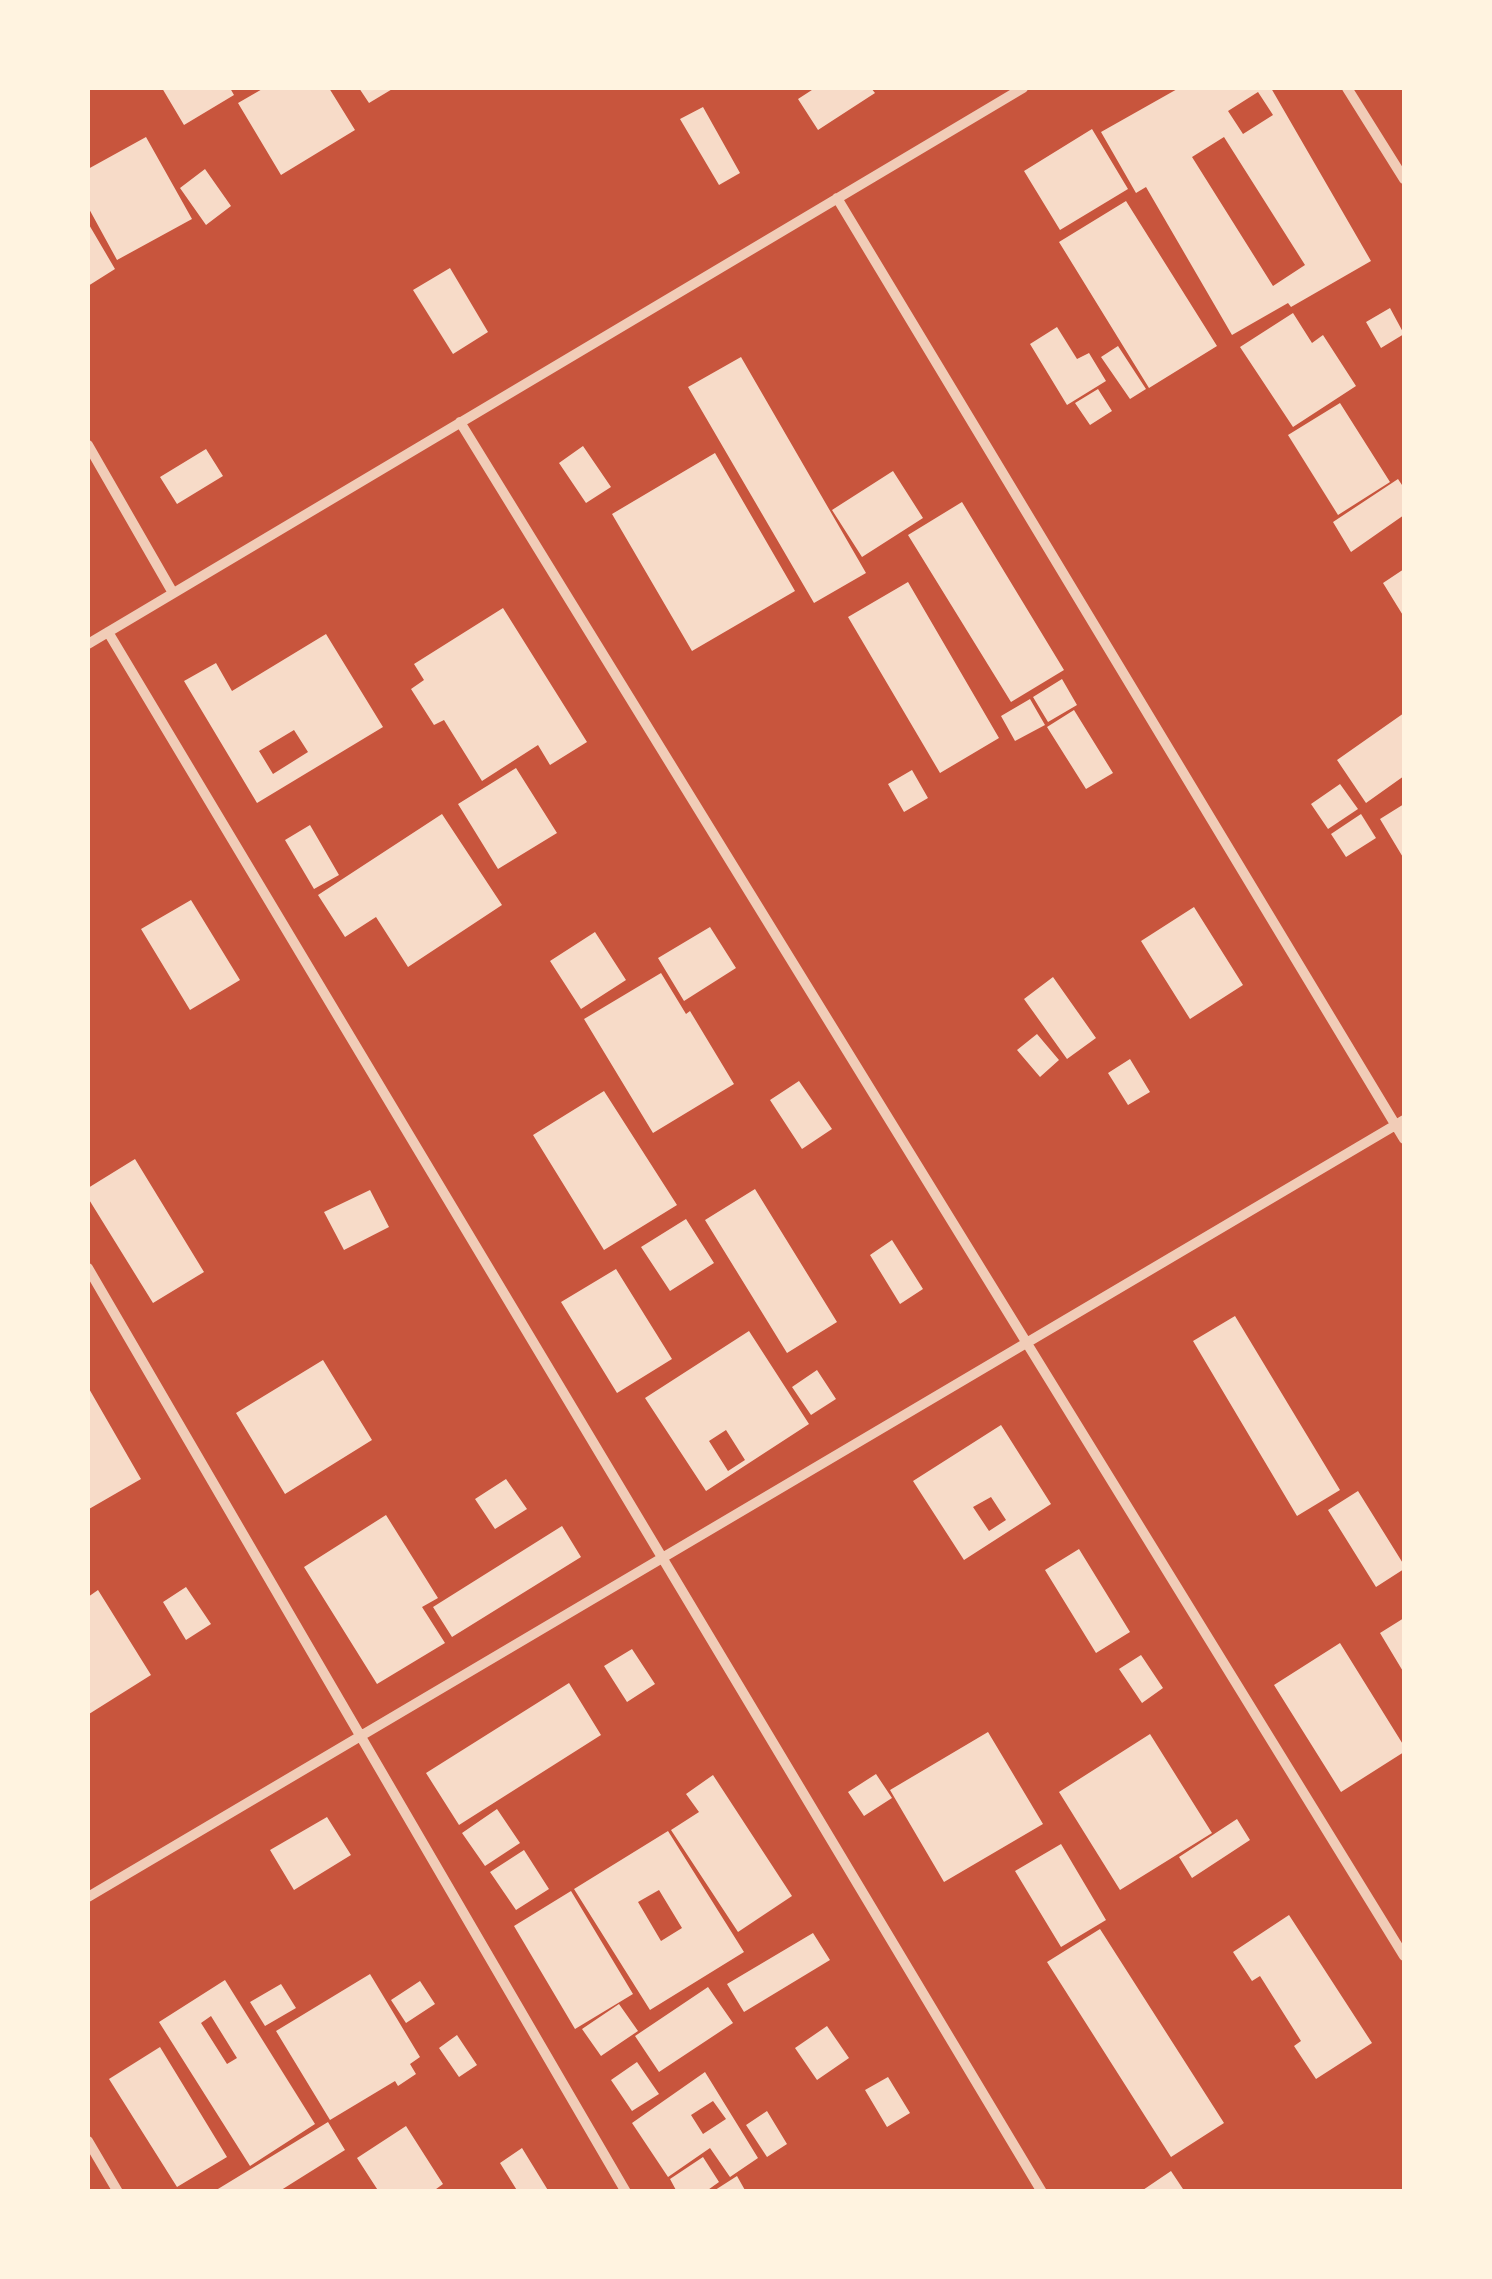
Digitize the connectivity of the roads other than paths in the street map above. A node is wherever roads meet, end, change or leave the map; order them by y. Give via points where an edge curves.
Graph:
1 (1023, 88) edge
2 (1346, 88) edge
3 (1404, 179) edge
4 (837, 198) junction
5 (460, 422) junction
6 (88, 446) edge
7 (173, 593) junction
8 (108, 632) junction
9 (88, 644) edge
10 (1400, 1122) edge
11 (1404, 1140) edge
12 (88, 1268) edge
13 (1027, 1342) junction
14 (662, 1558) junction
15 (360, 1736) junction
16 (88, 1897) edge
17 (1404, 1956) edge
18 (88, 2141) edge
19 (118, 2192) edge
20 (626, 2192) edge
21 (1042, 2192) edge

1 - 4 street
2 - 3 street
4 - 5 street
4 - 10 street
5 - 7 street
5 - 13 street
6 - 7 street
7 - 8 street
8 - 9 street
8 - 14 street
10 - 11 street
10 - 13 street
12 - 15 street
13 - 14 street
13 - 17 street
14 - 15 street
14 - 21 street
15 - 16 street
15 - 20 street
18 - 19 street

